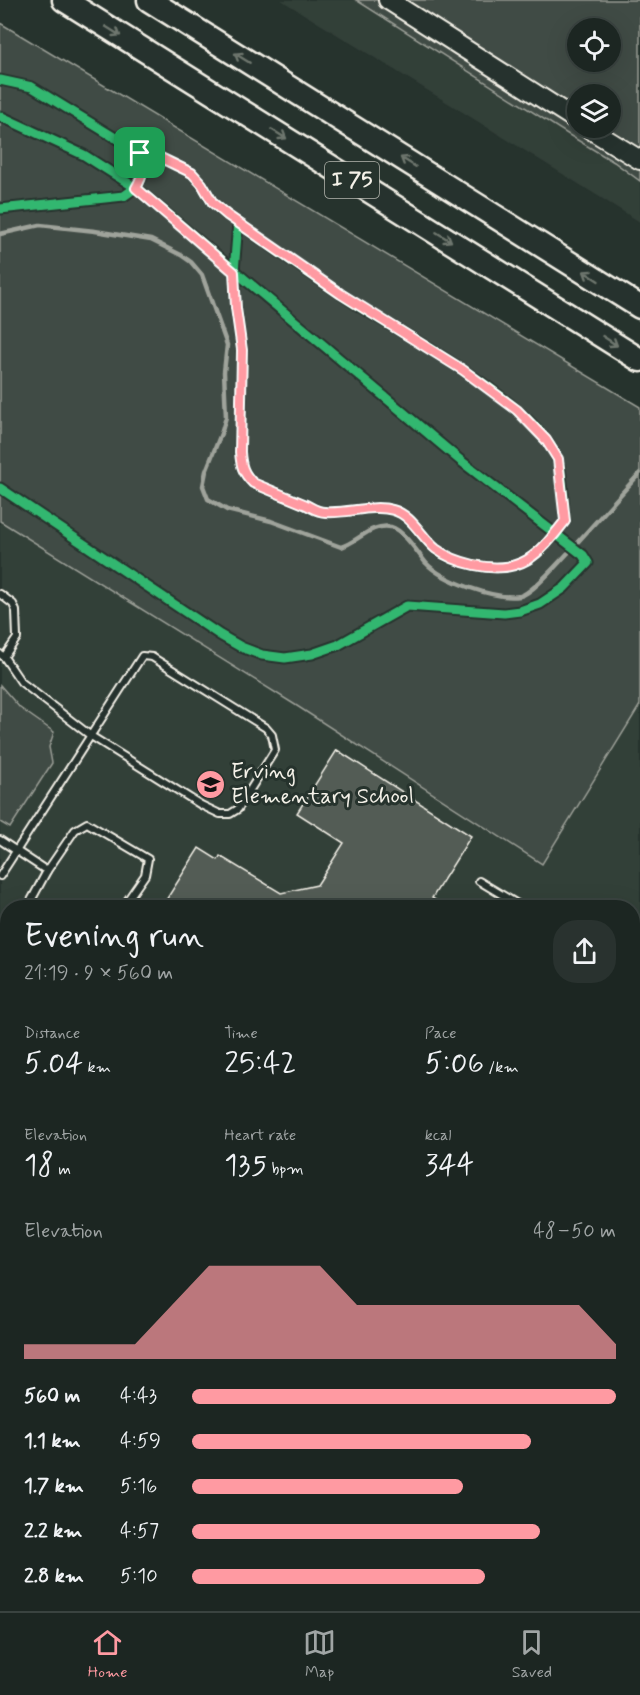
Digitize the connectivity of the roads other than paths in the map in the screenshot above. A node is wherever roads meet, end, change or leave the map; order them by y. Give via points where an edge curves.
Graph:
1 (64, 0) edge
2 (148, 0) edge
3 (388, 0) edge
4 (567, 114) edge
5 (604, 138) edge
6 (640, 160) edge
7 (640, 307) edge
8 (640, 360) edge
9 (0, 594) edge
10 (2, 656) edge
11 (91, 736) junction
12 (0, 840) edge
13 (16, 851) junction
14 (48, 871) junction
15 (0, 876) edge
16 (479, 881) dead end
17 (32, 900) edge
18 (128, 900) edge
19 (511, 900) edge

1 -> 8 highway, I 75
7 -> 2 highway, I 75
3 - 4 street
5 - 6 street
9 - 10 lane via 16,611 17,638
10 - 11 lane via 21,682
11 - 11 lane via 142,656 152,657 266,728 275,750 237,809 220,814
11 - 13 lane
12 - 13 lane
13 - 14 lane
13 - 15 lane
14 - 17 lane
14 - 18 lane via 75,830 87,823 148,860 145,875
16 - 19 lane

